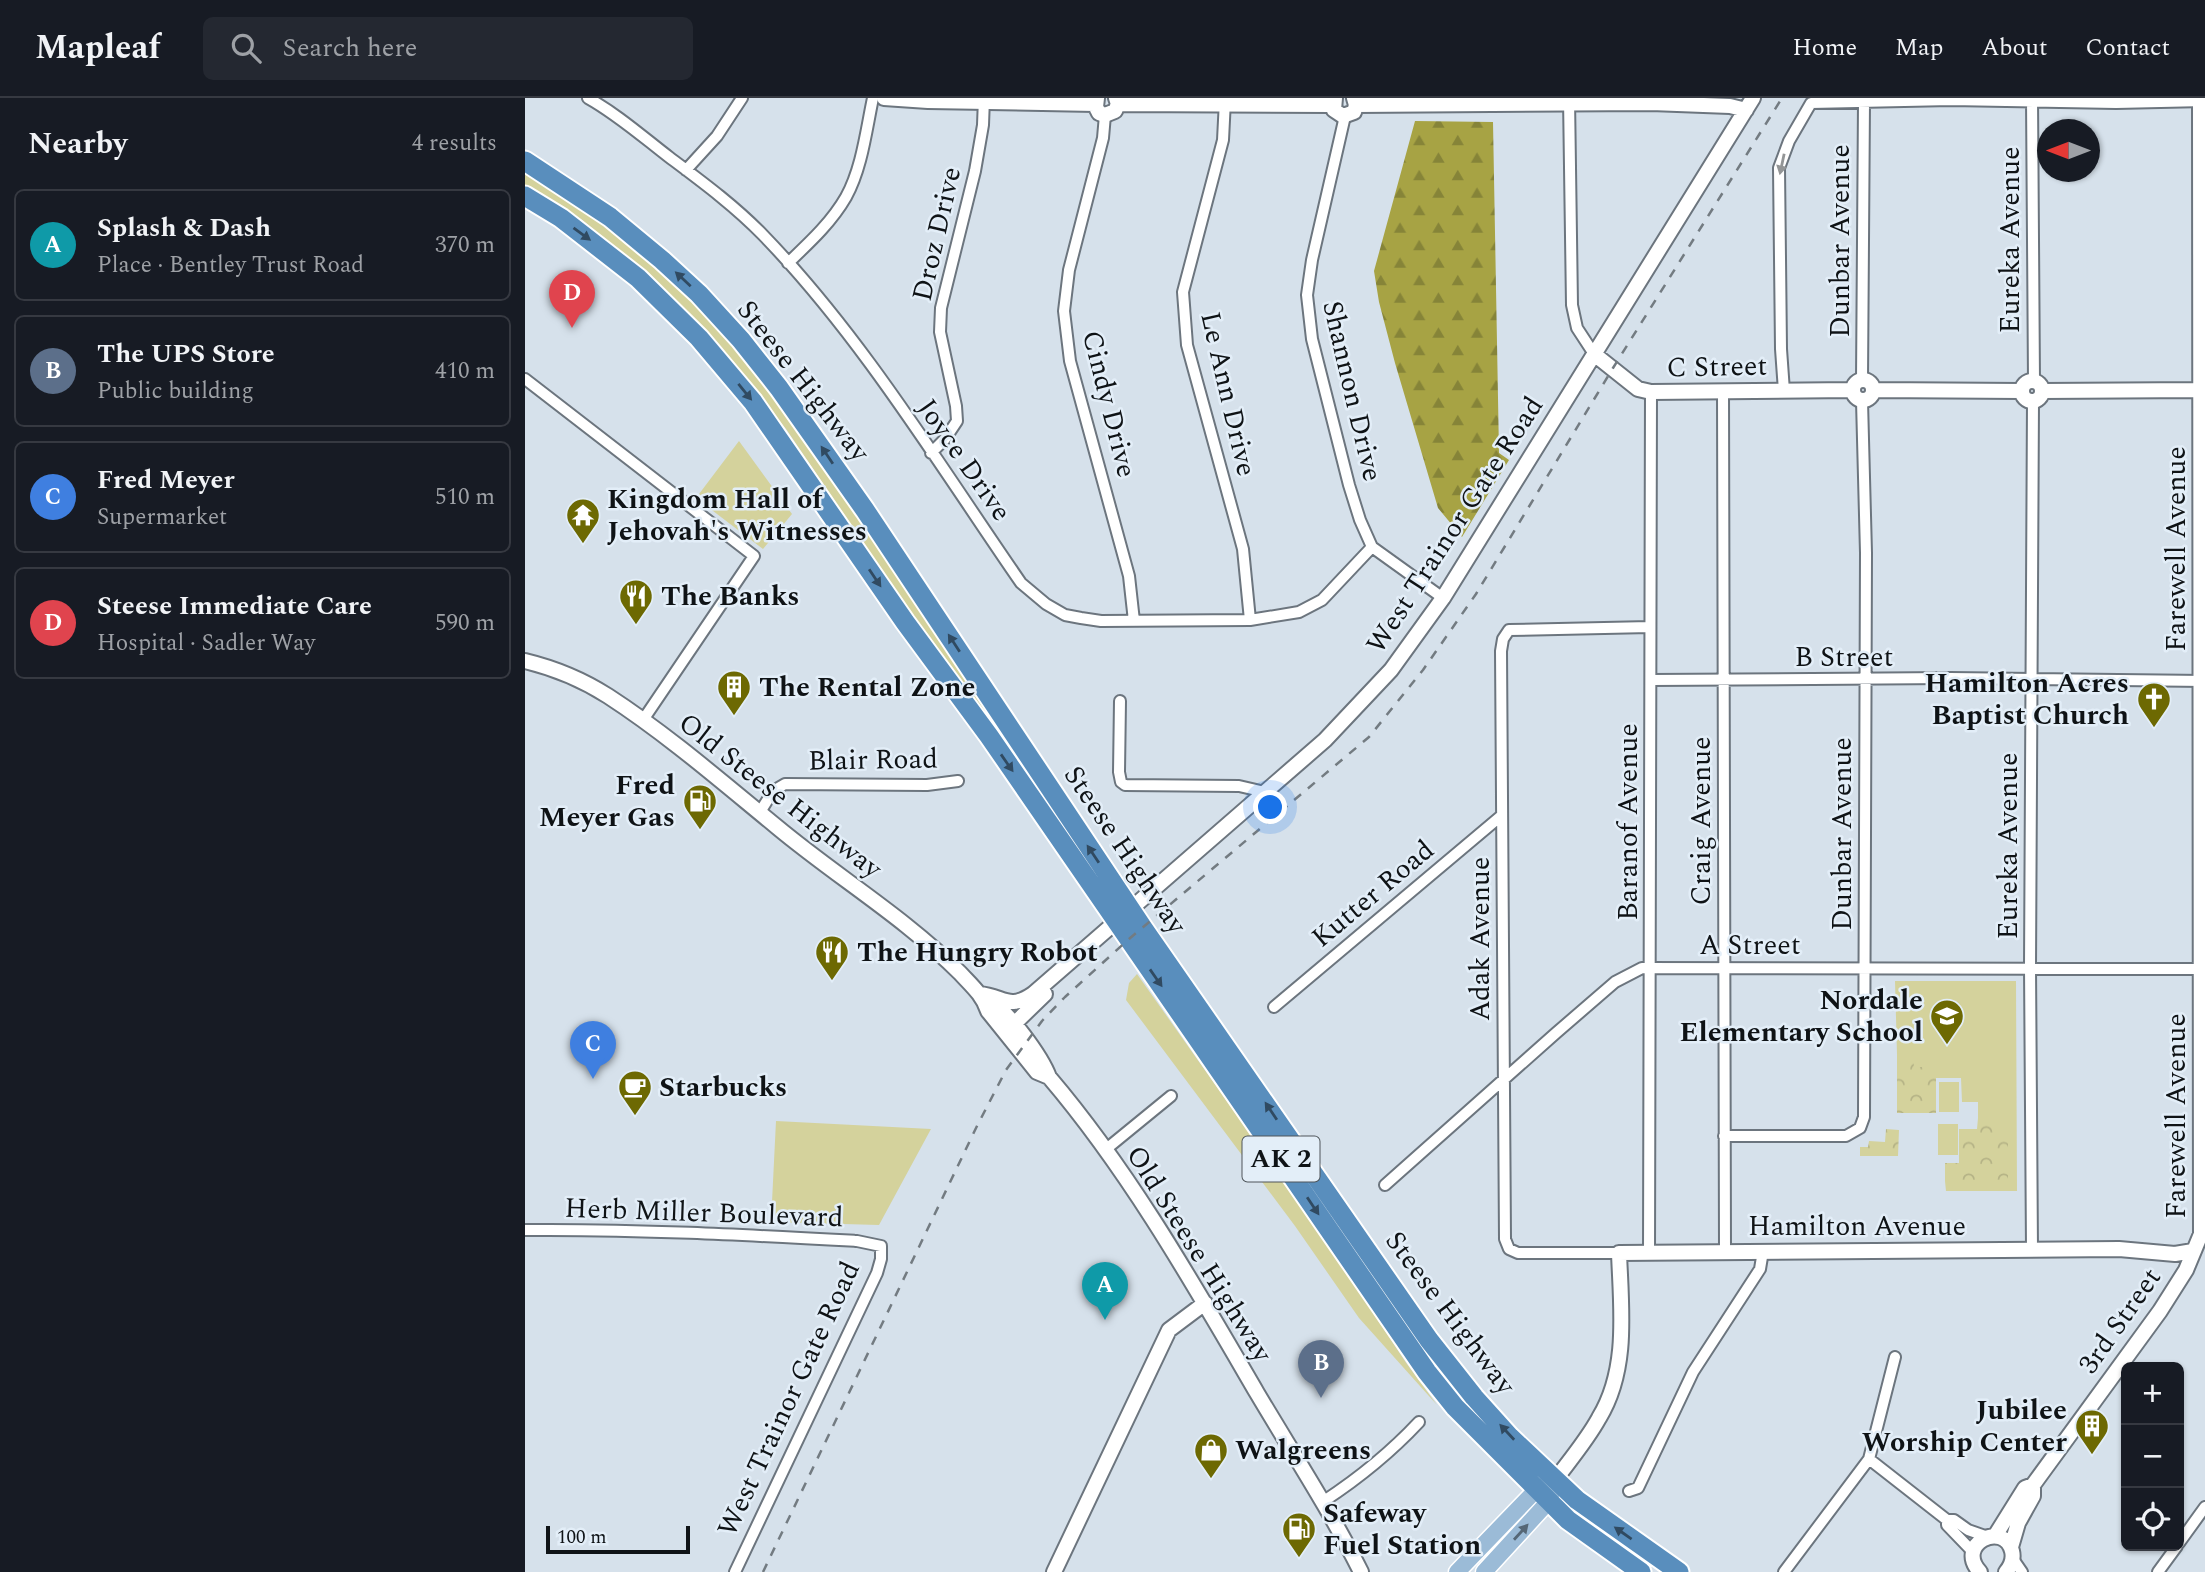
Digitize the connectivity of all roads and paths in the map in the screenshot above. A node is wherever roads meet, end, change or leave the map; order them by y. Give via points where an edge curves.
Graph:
1 (588, 98) edge
2 (742, 98) edge
3 (873, 98) edge
4 (884, 98) edge
5 (2032, 99) edge
6 (984, 100) edge
7 (2201, 100) edge
8 (1096, 101) edge
9 (1117, 101) edge
10 (1225, 101) edge
11 (1334, 101) edge
12 (1355, 101) edge
13 (1569, 101) edge
14 (1864, 102) junction
15 (1749, 104) edge
16 (1105, 116) junction
17 (1345, 116) junction
18 (525, 161) edge
19 (686, 170) junction
20 (525, 196) edge
21 (788, 263) junction
22 (1594, 354) junction
23 (525, 379) edge
24 (1859, 390) junction
25 (2203, 390) edge
26 (1723, 391) junction
27 (1784, 391) junction
28 (2033, 391) junction
29 (1651, 393) junction
30 (931, 453) junction
31 (1372, 547) junction
32 (1443, 598) junction
33 (1251, 620) junction
34 (1134, 621) junction
35 (1650, 627) junction
36 (525, 661) edge
37 (2032, 679) junction
38 (1651, 680) junction
39 (1866, 680) junction
40 (1724, 681) junction
41 (2203, 681) edge
42 (1120, 701) dead end
43 (643, 720) junction
44 (958, 781) dead end
45 (1265, 792) junction
46 (760, 812) junction
47 (1501, 816) junction
48 (1125, 916) junction
49 (1651, 967) junction
50 (1724, 967) junction
51 (2030, 967) junction
52 (1864, 969) junction
53 (2203, 969) edge
54 (1059, 972) junction
55 (984, 1002) junction
56 (1274, 1007) dead end
57 (1014, 1024) junction
58 (1049, 1077) junction
59 (1504, 1080) junction
60 (1171, 1096) dead end
61 (1724, 1136) junction
62 (1105, 1150) junction
63 (1385, 1185) dead end
64 (525, 1230) edge
65 (881, 1246) joint
66 (2032, 1249) junction
67 (1509, 1250) joint
68 (2199, 1250) edge
69 (1725, 1251) junction
70 (1763, 1251) junction
71 (1649, 1252) junction
72 (1619, 1253) junction
73 (1205, 1303) junction
74 (1895, 1357) dead end
75 (1419, 1422) dead end
76 (1869, 1459) junction
77 (1555, 1480) junction
78 (2033, 1485) junction
79 (1629, 1491) dead end
80 (1543, 1495) junction
81 (1324, 1502) junction
82 (2205, 1507) edge
83 (1947, 1520) junction
84 (1991, 1537) junction
85 (2184, 1537) edge
86 (2174, 1551) edge
87 (2010, 1560) edge
88 (1973, 1564) edge
89 (734, 1572) edge
90 (1054, 1572) edge
91 (1361, 1572) edge
92 (1457, 1572) edge
93 (1484, 1572) edge
94 (1641, 1572) edge
95 (1679, 1572) edge
96 (1784, 1572) edge
97 (2022, 1572) edge
98 (2158, 1572) edge

1 - 19 street, Joyce Drive
2 - 19 street via 717,136
3 - 21 street via 863,150 846,197 823,229
4 - 6 street
5 - 7 street via 2116,103
5 - 14 street
5 - 28 street, Eureka Avenue
6 - 8 street
6 - 30 street, Droz Drive via 975,172 941,308 940,332 957,421
7 - 25 street, Farewell Avenue
8 - 16 street via 1099,113
9 - 10 street
9 - 16 street via 1115,111
10 - 11 street
10 - 33 street, Le Ann Drive via 1223,140 1183,292 1184,312 1187,345 1243,548
11 - 17 street via 1336,113
12 - 13 street
12 - 17 street via 1354,111
13 - 15 street
13 - 22 street via 1572,305 1577,328
14 - 24 street, Dunbar Avenue
14 -> 27 street via 1811,103 1779,168
15 - 22 street, West Trainor Gate Road
16 - 34 street, Cindy Drive via 1069,270 1064,311 1070,361 1129,576
17 - 31 street, Shannon Drive via 1307,295 1312,339 1349,485
48 -> 18 highway, Steese Highway / AK 2 via 865,510 741,340 699,294 621,226
19 - 21 street, Joyce Drive via 761,233
20 -> 48 highway, Steese Highway / AK 2 via 629,271 723,364 898,612
21 - 30 street, Joyce Drive via 827,308
22 - 29 street, C Street via 1638,389
22 - 32 street, West Trainor Gate Road
23 - 43 street via 754,556
24 - 27 street, C Street
24 - 28 street via 1870,398 1873,390
24 - 39 street, Dunbar Avenue
25 - 28 street
25 - 41 street, Farewell Avenue
26 - 27 street, C Street
26 - 29 street, C Street
26 - 40 street, Craig Avenue
28 - 37 street, Eureka Avenue
29 - 35 street, Baranof Avenue
30 - 34 street, Joyce Drive via 1021,583 1046,604 1065,615
31 - 32 street
31 - 33 street, Joyce Drive via 1322,600 1299,612
32 - 45 street, West Trainor Gate Road via 1362,702
33 - 34 street, Joyce Drive
35 - 38 street, Baranof Avenue
35 - 47 street, Adak Avenue via 1509,630 1501,652
36 - 43 street, Old Steese Highway via 586,684
37 - 39 street, B Street
37 - 41 street, B Street
37 - 51 street, Eureka Avenue
38 - 40 street, B Street
38 - 49 street, Baranof Avenue
39 - 40 street, B Street
39 - 52 street, Dunbar Avenue
40 - 50 street, Craig Avenue
41 - 53 street, Farewell Avenue
42 - 45 street via 1119,772 1125,785 1239,786
43 - 46 street, Old Steese Highway
44 - 46 street, Blair Road via 785,784 773,791
45 - 48 street, West Trainor Gate Road
46 - 55 street, Old Steese Highway via 900,919 950,963
47 - 56 street, Kutter Road
47 - 59 street, Adak Avenue
48 - 54 street, West Trainor Gate Road
77 -> 48 highway, Steese Highway / AK 2 via 1510,1437 1429,1340
48 -> 80 highway, Steese Highway / AK 2 via 1427,1372 1455,1407
49 - 50 street, A Street
49 - 59 street, A Street via 1615,982
49 - 71 street, Baranof Avenue
50 - 52 street, A Street
50 - 61 street, Craig Avenue
51 - 52 street, A Street
51 - 53 street, A Street
51 - 66 street, Eureka Avenue
52 - 61 street, Dunbar Avenue via 1864,1117 1860,1129 1846,1136
53 - 68 street, Farewell Avenue
54 - 55 street, West Trainor Gate Road via 1016,1003 989,995
54 - 57 street, West Trainor Gate Road via 1053,986
55 - 57 street via 1005,1022
55 - 58 street, Old Steese Highway via 1037,1072
57 - 58 street, Old Steese Highway via 1044,1063
58 - 62 street, Old Steese Highway
59 - 63 street, A Street
59 - 67 street, Adak Avenue
60 - 62 street
61 - 69 street, Craig Avenue
62 - 73 street, Old Steese Highway
64 - 65 street, Herb Miller Boulevard via 682,1233
65 - 89 street, West Trainor Gate Road via 877,1273
66 - 68 street, Hamilton Avenue via 2175,1254
66 - 70 street, Hamilton Avenue
67 - 72 street, Hamilton Avenue
68 - 78 street, 3rd Street
69 - 70 street, Hamilton Avenue
69 - 71 street, Hamilton Avenue
70 - 79 street via 1760,1269 1693,1372 1638,1488
71 - 72 street, Hamilton Avenue
72 - 77 street via 1621,1347 1616,1375 1601,1416
73 - 81 street, Old Steese Highway
73 - 90 street via 1169,1330
74 - 76 street
75 - 81 street via 1391,1452
76 - 83 street
76 - 96 street
77 - 80 main road
95 -> 77 highway, Steese Highway / AK 2
78 - 84 street, 3rd Street via 2025,1488
78 - 87 street, 3rd Street
80 - 92 main road
93 -> 80 main road
80 - 94 highway, Steese Highway / AK 2 via 1568,1520
81 - 91 street, Old Steese Highway
82 - 85 street
83 - 84 street
83 - 88 street
84 - 87 street via 2007,1542
84 - 88 street, 3rd Street via 1978,1542
86 - 98 street
87 - 97 street

